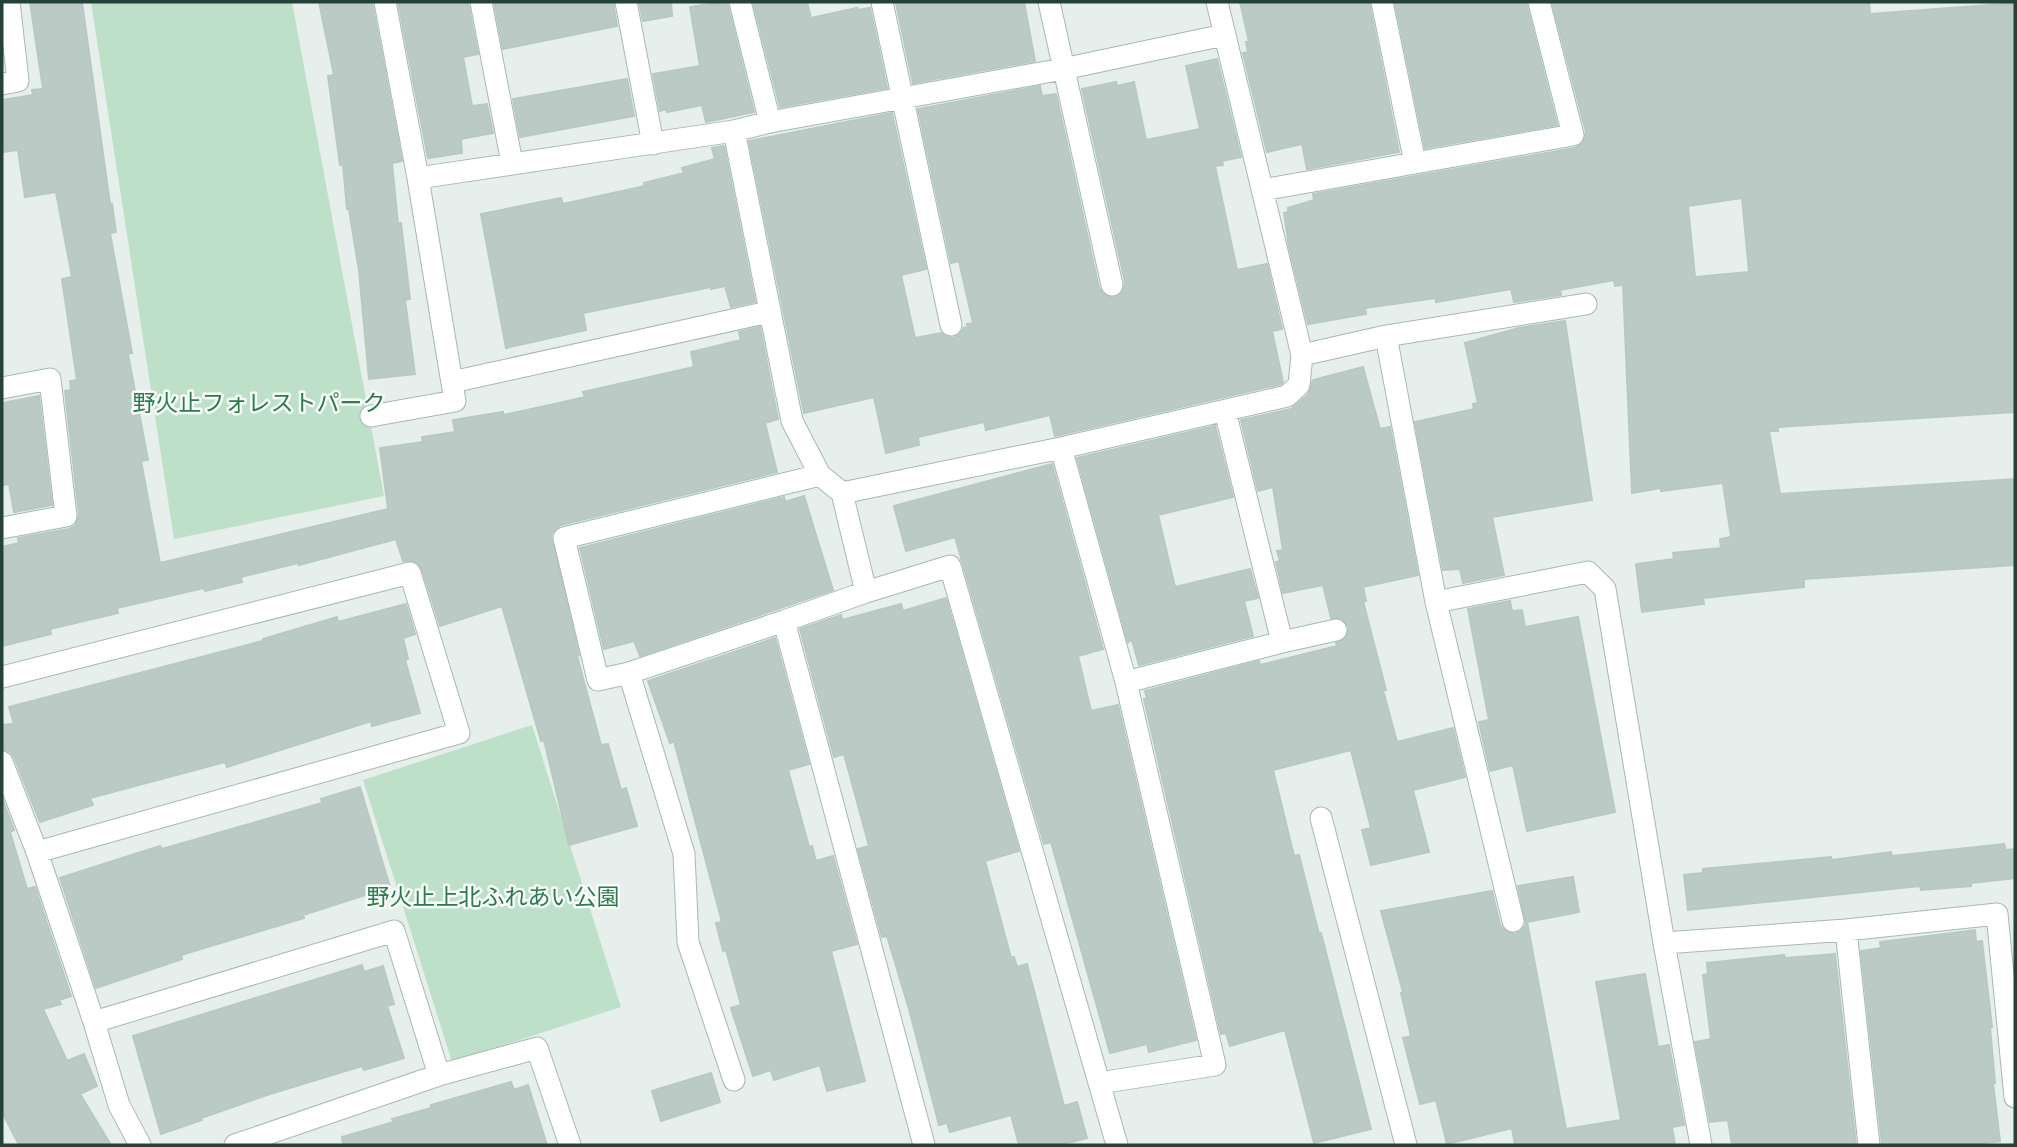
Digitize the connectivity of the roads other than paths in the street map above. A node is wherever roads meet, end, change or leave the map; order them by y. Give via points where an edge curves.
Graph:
1 (9, 2) edge
2 (385, 2) edge
3 (481, 2) edge
4 (626, 2) edge
5 (740, 2) edge
6 (882, 2) edge
7 (1049, 2) edge
8 (1217, 2) edge
9 (1382, 2) edge
10 (1539, 2) edge
11 (1224, 35) junction
12 (1063, 69) junction
13 (2, 84) edge
14 (901, 98) junction
15 (770, 122) junction
16 (734, 131) junction
17 (653, 144) junction
18 (512, 163) junction
19 (1415, 163) junction
20 (418, 178) junction
21 (1262, 190) junction
22 (1112, 285) dead end
23 (1586, 304) dead end
24 (769, 312) junction
25 (950, 325) dead end
26 (1386, 336) junction
27 (1302, 355) junction
28 (452, 382) junction
29 (2, 388) edge
30 (1225, 411) junction
31 (371, 416) dead end
32 (1061, 448) junction
33 (820, 475) junction
34 (842, 493) junction
35 (2, 528) edge
36 (866, 592) junction
37 (1436, 602) junction
38 (784, 621) junction
39 (1336, 630) dead end
40 (1282, 642) junction
41 (629, 673) junction
42 (2, 677) edge
43 (1126, 682) junction
44 (2, 762) edge
45 (1321, 818) dead end
46 (37, 852) junction
47 (1513, 921) dead end
48 (1846, 930) junction
49 (1664, 943) junction
50 (94, 1022) junction
51 (439, 1075) junction
52 (734, 1080) dead end
53 (1099, 1083) junction
54 (2015, 1097) edge
55 (140, 1145) edge
56 (235, 1145) edge
57 (570, 1145) edge
58 (924, 1145) edge
59 (1117, 1145) edge
60 (1406, 1145) edge
61 (1701, 1145) edge
62 (1868, 1145) edge

1 - 13 street via 18,81
2 - 20 street
3 - 18 street
4 - 17 street
5 - 15 street
6 - 14 street
7 - 12 street
8 - 11 street
9 - 19 street
10 - 19 street via 1573,135
11 - 12 street
11 - 21 street
12 - 14 street
12 - 22 street
14 - 15 street
14 - 25 street
15 - 16 street
16 - 17 street
16 - 24 street
17 - 18 street
18 - 20 street
19 - 21 street
20 - 28 street
21 - 27 street
23 - 26 street
24 - 28 street
24 - 33 street via 792,421
26 - 27 street
26 - 37 street
27 - 30 street via 1299,385 1287,396
28 - 31 street via 455,401
29 - 35 street via 50,379 66,516
30 - 32 street
30 - 40 street
32 - 34 street
32 - 43 street
33 - 34 street
33 - 41 street via 564,538 598,680
34 - 36 street
36 - 38 street
36 - 53 street via 950,566
37 - 47 street
37 - 49 street via 1588,572 1605,589
38 - 41 street
38 - 58 street
39 - 40 street
40 - 43 street
41 - 52 street via 684,854 688,942
42 - 46 street via 410,573 459,733
43 - 53 street via 1216,1065
44 - 46 street
45 - 60 street
46 - 50 street
48 - 49 street
48 - 54 street via 1997,914
48 - 62 street
49 - 61 street
50 - 51 street via 394,930
50 - 55 street via 119,1105
51 - 56 street
51 - 57 street via 537,1048
53 - 59 street

